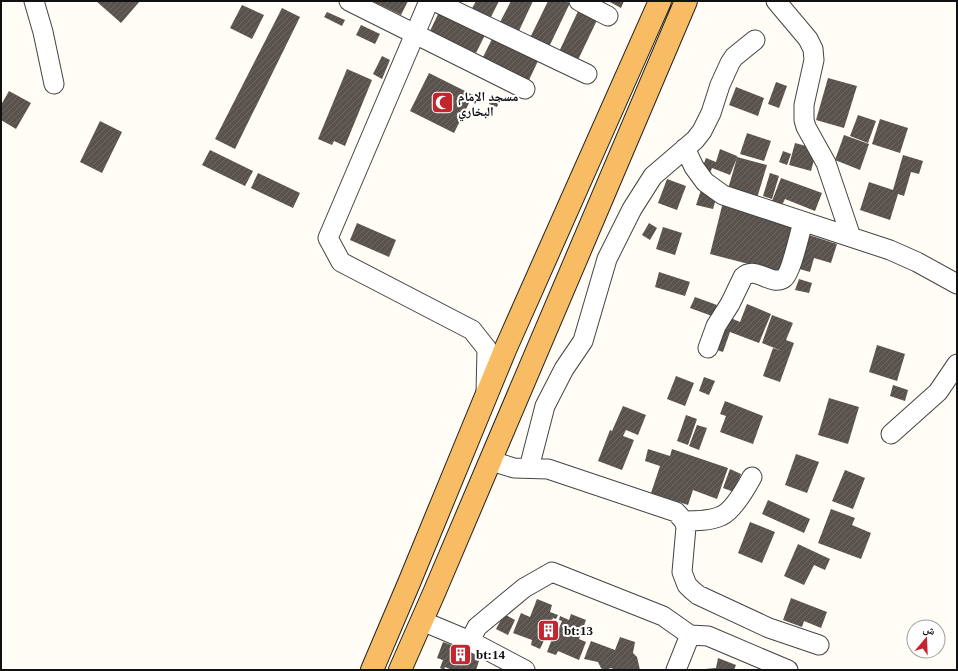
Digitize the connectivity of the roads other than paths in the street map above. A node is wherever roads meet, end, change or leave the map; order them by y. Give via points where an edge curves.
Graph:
1 (34, 1) edge
2 (349, 1) edge
3 (429, 1) edge
4 (434, 1) edge
5 (579, 1) edge
6 (660, 1) edge
7 (686, 1) edge
8 (776, 1) edge
9 (608, 16) dead end
10 (414, 34) junction
11 (755, 40) dead end
12 (587, 74) dead end
13 (54, 84) dead end
14 (525, 89) dead end
15 (685, 148) junction
16 (803, 222) junction
17 (851, 237) junction
18 (957, 284) edge
19 (708, 348) dead end
20 (957, 364) edge
21 (485, 396) junction
22 (892, 434) dead end
23 (490, 461) junction
24 (529, 468) junction
25 (752, 477) dead end
26 (684, 521) junction
27 (422, 622) junction
28 (690, 635) junction
29 (470, 640) junction
30 (819, 645) dead end
31 (372, 670) edge
32 (400, 670) edge
33 (525, 670) edge
34 (676, 670) edge
35 (788, 670) edge

1 - 13 street
2 - 10 street
3 - 10 street
4 - 12 street
5 - 9 street
6 - 21 highway
7 - 23 highway
8 - 17 street via 814,48 814,60 804,105 804,120 826,163
10 - 14 street
10 - 21 street via 328,238 342,262 472,330 487,350
11 - 15 street via 730,62 702,131
15 - 16 street via 704,182 723,195
15 - 24 street via 653,176 632,209 607,259 583,341 564,369 545,406
16 - 17 street
16 - 19 street via 787,275 774,280 753,273 746,274 716,326
17 - 18 street via 904,256
20 - 22 street via 938,392
21 - 31 highway
23 - 24 street via 514,468
23 - 27 highway
24 - 26 street via 548,469 627,495 676,512
25 - 26 street via 739,499 723,516
26 - 30 street via 686,527 682,572 692,590 769,628
27 - 29 street
27 - 32 highway
28 - 29 street via 662,616 552,572 524,588 477,627
28 - 34 street
28 - 35 street via 708,636
29 - 33 street

